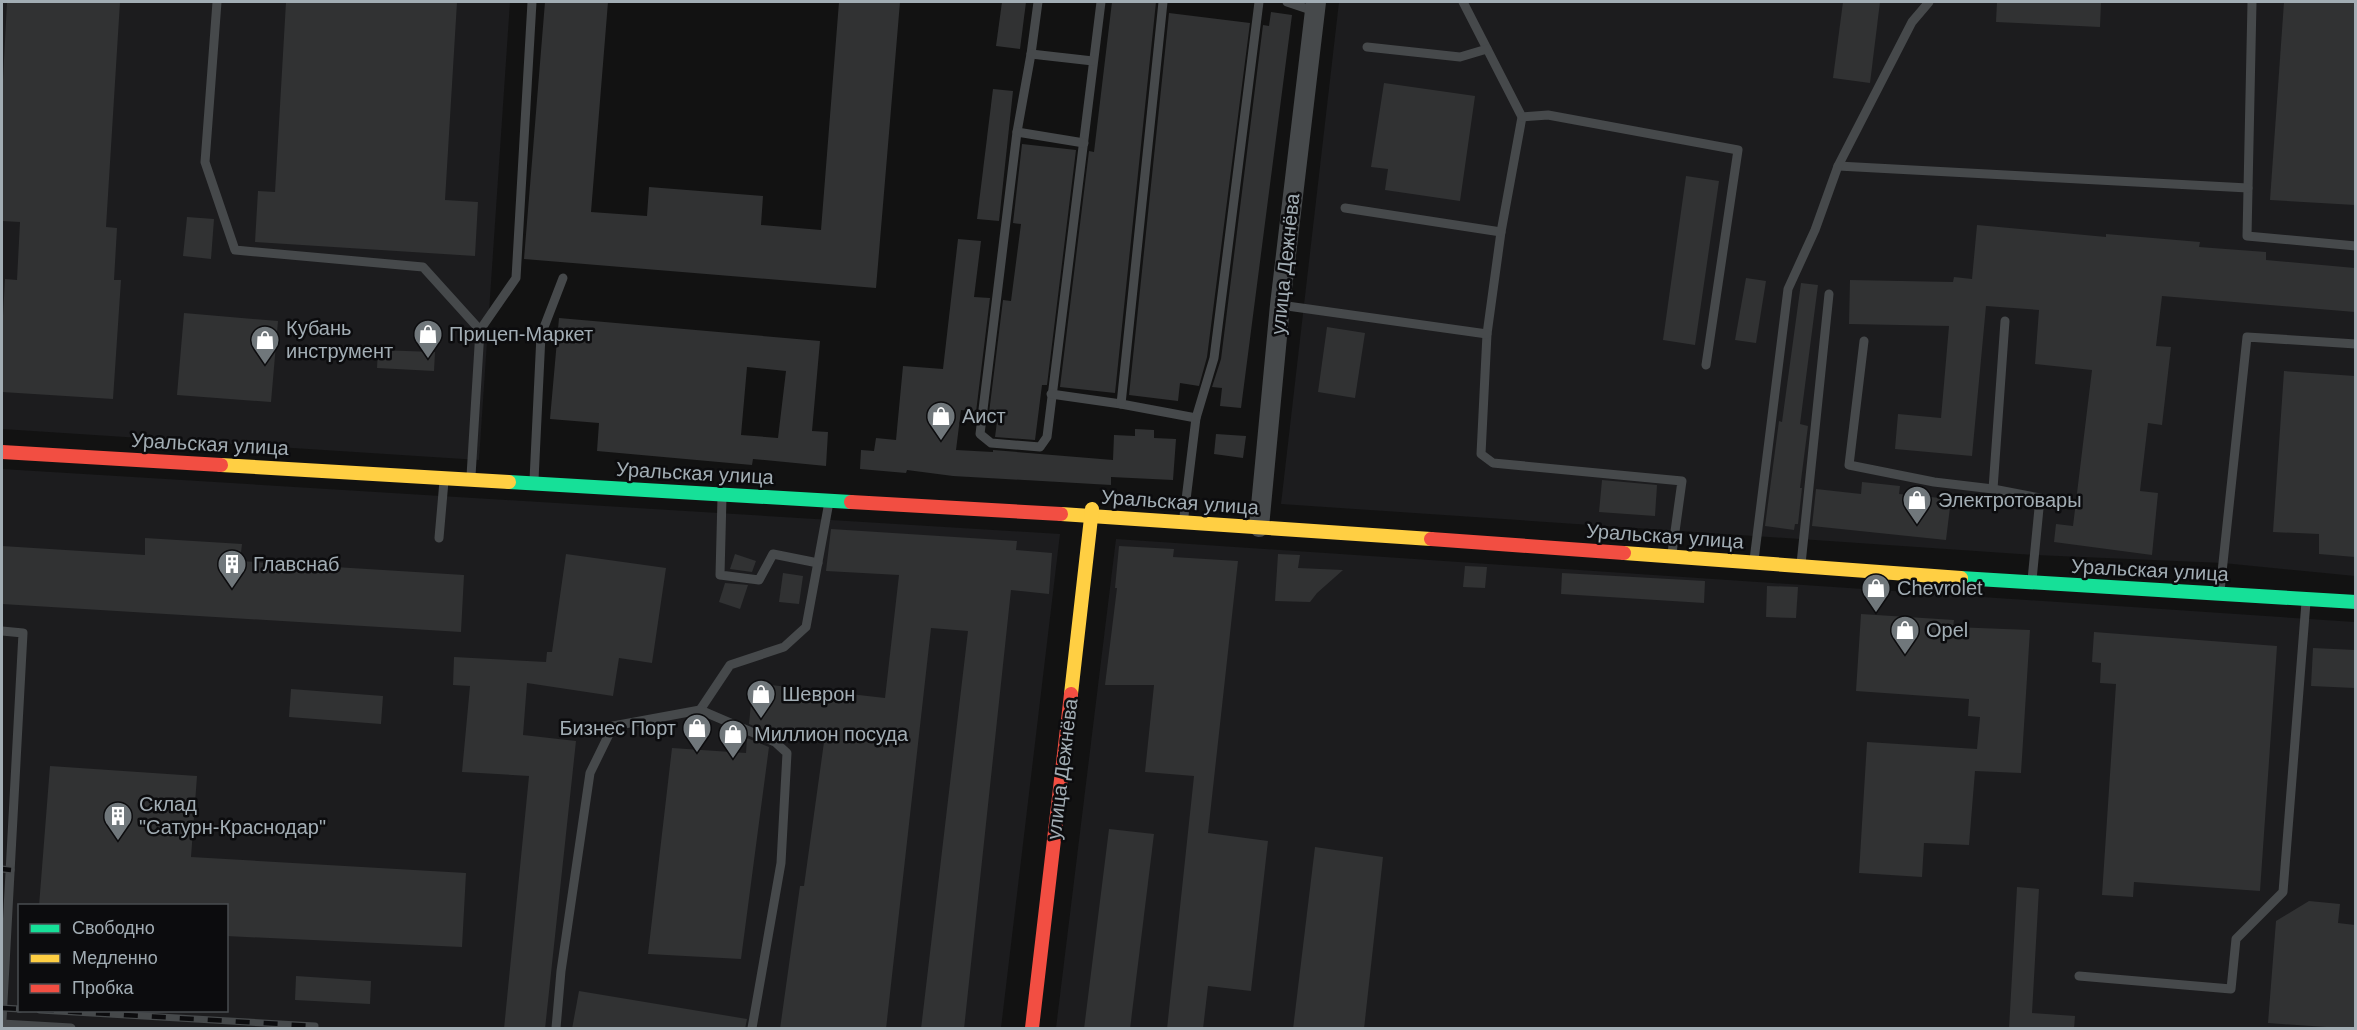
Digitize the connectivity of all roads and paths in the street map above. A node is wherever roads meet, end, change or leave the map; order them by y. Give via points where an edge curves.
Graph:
1 (217, 2) edge
2 (532, 2) edge
3 (1038, 2) edge
4 (1101, 2) edge
5 (1163, 2) edge
6 (1259, 2) edge
7 (1287, 2) edge
8 (1463, 2) edge
9 (1929, 2) edge
10 (2252, 2) edge
11 (1315, 6) edge
12 (1367, 47) dead end
13 (1487, 49) junction
14 (1031, 54) junction
15 (1093, 61) junction
16 (1522, 117) junction
17 (1017, 132) junction
18 (1084, 142) junction
19 (1838, 166) junction
20 (2248, 188) junction
21 (1345, 208) dead end
22 (1501, 232) junction
23 (2355, 246) edge
24 (563, 278) dead end
25 (1829, 294) dead end
26 (1280, 305) junction
27 (2005, 321) dead end
28 (480, 330) junction
29 (1487, 334) junction
30 (1864, 341) dead end
31 (2355, 344) edge
32 (1706, 365) dead end
33 (1051, 394) junction
34 (1120, 404) junction
35 (1196, 418) junction
36 (2, 450) edge
37 (445, 478) junction
38 (471, 478) junction
39 (534, 480) junction
40 (1993, 489) junction
41 (722, 494) junction
42 (830, 500) junction
43 (1092, 513) junction
44 (1184, 516) junction
45 (1260, 524) junction
46 (439, 538) dead end
47 (1672, 553) junction
48 (1755, 558) junction
49 (1801, 561) junction
50 (818, 562) junction
51 (2032, 578) junction
52 (2220, 589) junction
53 (2355, 594) edge
54 (2307, 595) junction
55 (2355, 602) edge
56 (2, 631) edge
57 (700, 710) junction
58 (2079, 976) dead end
59 (2, 1020) edge
60 (2, 1024) edge
61 (71, 1029) edge
62 (556, 1029) edge
63 (752, 1029) edge
64 (1032, 1029) edge

1 - 28 lane via 205,162 235,250 423,267
2 - 28 lane via 516,278
3 - 14 lane
4 - 15 lane
5 - 34 lane
6 - 35 lane via 1214,358
7 - 11 lane
8 - 13 lane
9 - 19 lane via 1912,22
10 - 20 lane
11 - 26 street, улица Дежнёва
12 - 13 lane via 1460,57
13 - 16 lane
14 - 15 lane
14 - 17 lane
15 - 18 lane
16 - 22 lane
16 - 32 lane via 1548,115 1738,150
17 - 18 lane
17 - 33 lane via 980,434 991,443 1040,447 1047,437
18 - 33 lane
19 - 20 lane
19 - 48 lane via 1815,231 1788,288
20 - 23 lane via 2247,236
21 - 22 lane
22 - 29 lane
24 - 39 lane via 541,335
25 - 49 lane
26 - 29 lane
26 - 45 street, улица Дежнёва
27 - 40 lane
28 - 38 lane
29 - 47 lane via 1481,454 1493,463 1682,481
30 - 40 lane via 1850,465
31 - 52 lane via 2247,337
33 - 34 lane
34 - 35 lane
35 - 44 lane
36 - 37 main road, Уральская улица
36 - 38 main road, Уральская улица
37 - 38 main road, Уральская улица
37 - 46 lane
38 - 39 main road, Уральская улица
38 - 41 main road, Уральская улица
39 - 43 main road, Уральская улица
40 - 51 lane via 2040,498
41 - 42 main road, Уральская улица
41 - 50 lane via 720,575 759,580 773,554
42 - 43 main road, Уральская улица
42 - 50 lane
43 - 44 main road, Уральская улица
43 - 45 main road, Уральская улица
43 - 64 main road, улица Дежнёва
44 - 45 main road, Уральская улица
45 - 47 main road, Уральская улица
47 - 48 main road, Уральская улица
48 - 49 main road, Уральская улица
49 - 51 main road, Уральская улица
50 - 57 lane via 806,627 784,647 730,665
51 - 52 main road, Уральская улица
52 - 54 main road, Уральская улица
53 - 54 main road, Уральская улица
54 - 55 main road, Уральская улица
54 - 58 lane via 2283,892 2236,939 2230,989
56 - 59 lane via 24,633
57 - 62 lane via 613,726 590,773
57 - 63 lane via 775,742 787,753 781,863
60 - 61 lane

